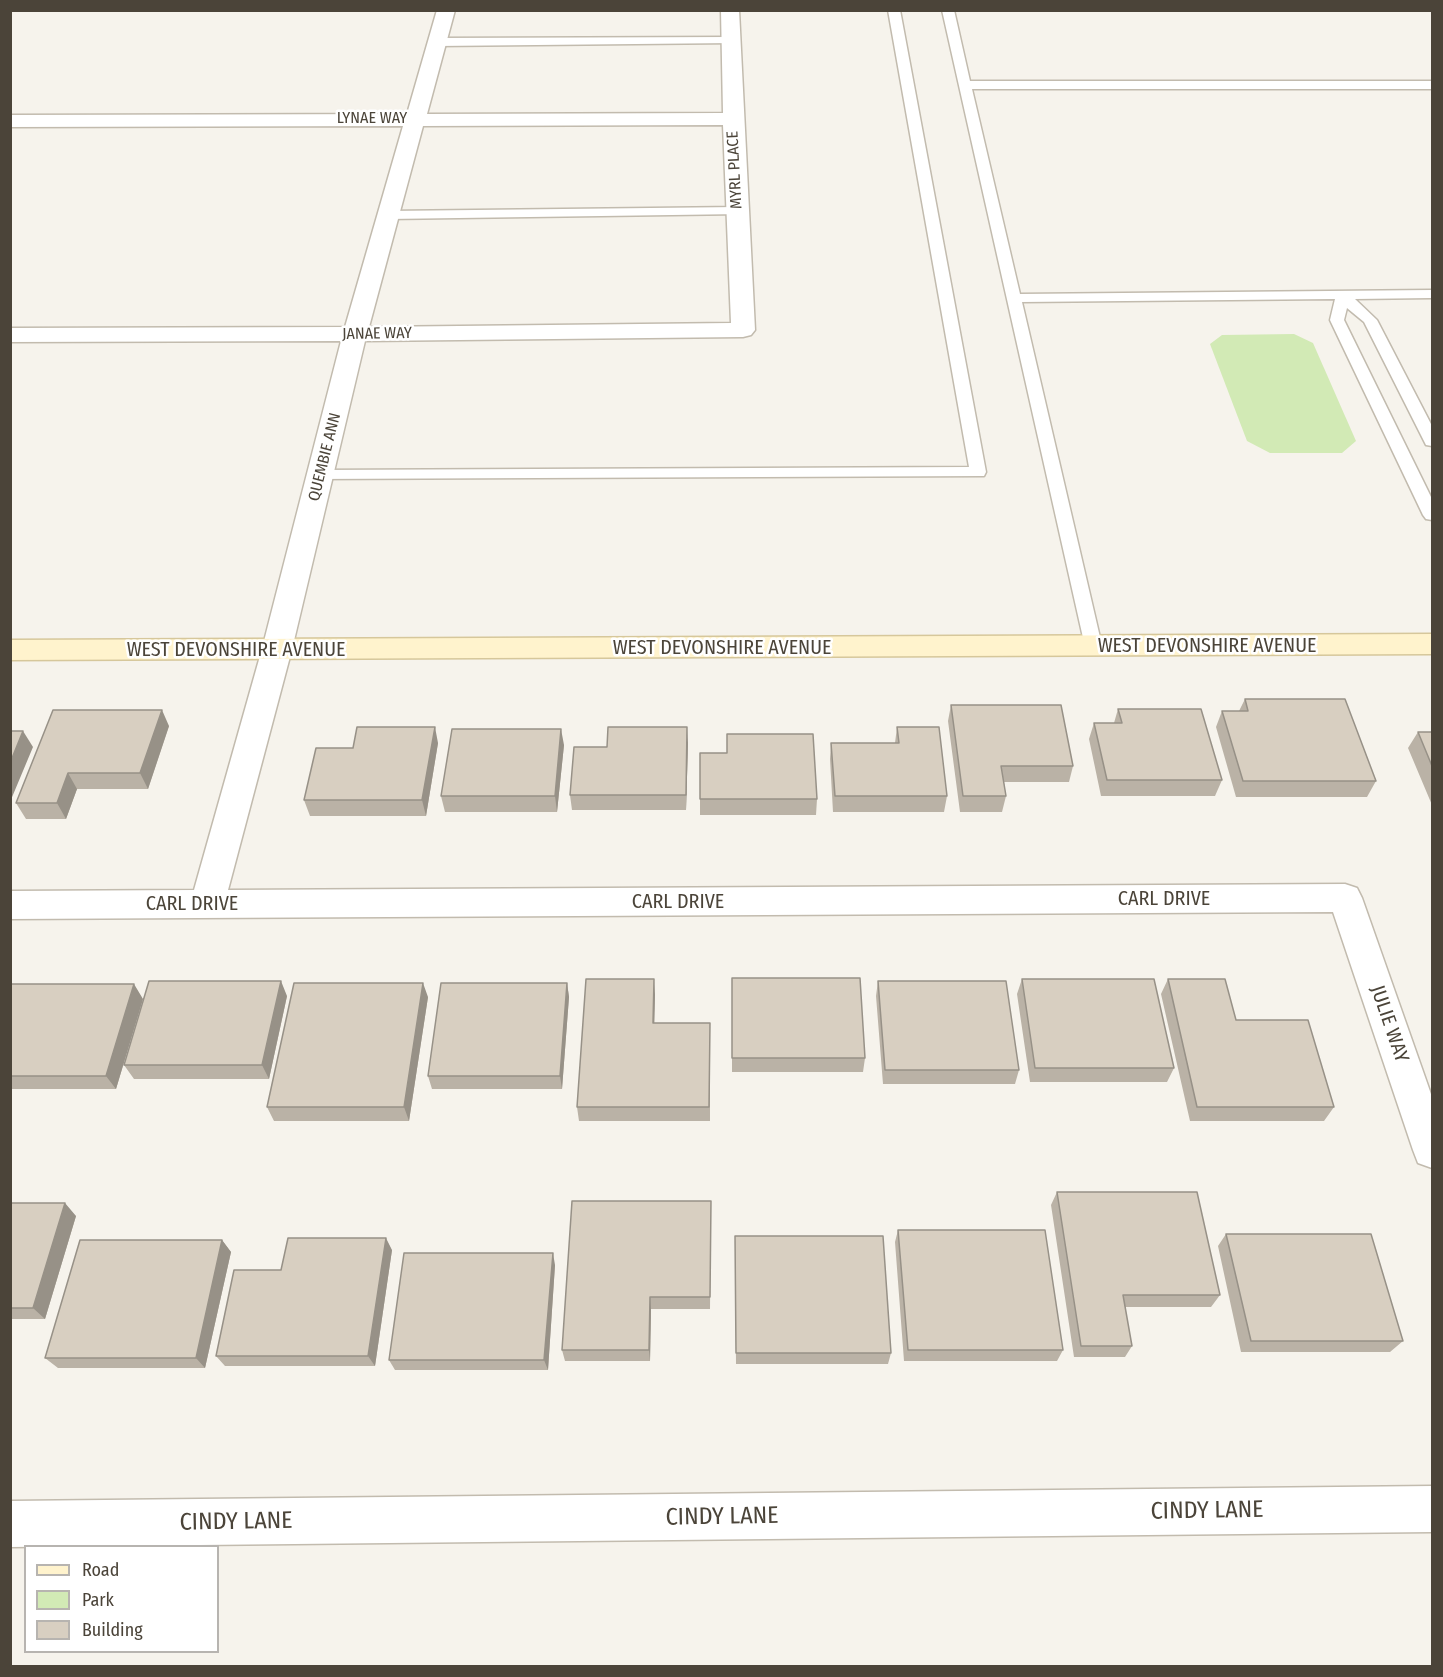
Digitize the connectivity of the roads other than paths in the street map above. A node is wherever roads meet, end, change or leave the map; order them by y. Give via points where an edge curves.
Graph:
1 (446, 10) edge
2 (730, 10) edge
3 (894, 10) edge
4 (948, 10) edge
5 (731, 41) junction
6 (437, 42) junction
7 (965, 85) junction
8 (1432, 85) edge
9 (415, 119) junction
10 (733, 119) junction
11 (10, 121) edge
12 (738, 210) junction
13 (388, 215) junction
14 (1432, 294) edge
15 (1343, 296) junction
16 (1014, 298) junction
17 (743, 330) joint
18 (355, 334) junction
19 (10, 335) edge
20 (1432, 441) edge
21 (1403, 455) junction
22 (1432, 455) edge
23 (320, 475) junction
24 (1432, 515) edge
25 (1432, 644) edge
26 (1093, 646) junction
27 (277, 649) junction
28 (10, 650) edge
29 (1345, 898) joint
30 (207, 904) junction
31 (10, 905) edge
32 (1432, 1150) edge
33 (1432, 1509) edge
34 (10, 1524) edge

1 - 6 street, QUEMBIE ANN
2 - 5 street, MYRL PLACE
3 - 23 lane via 978,472
4 - 7 lane
5 - 6 lane
5 - 10 street, MYRL PLACE
6 - 9 street, QUEMBIE ANN
7 - 8 lane
7 - 16 lane
9 - 10 street, LYNAE WAY
9 - 11 street, LYNAE WAY
9 - 13 street, QUEMBIE ANN
10 - 12 street, MYRL PLACE
12 - 13 lane
12 - 17 street, MYRL PLACE
13 - 18 street, QUEMBIE ANN
14 - 15 lane
15 - 16 lane
15 - 20 lane via 1370,321
15 - 21 lane via 1337,320
16 - 26 lane
17 - 18 street, JANAE WAY
18 - 19 street, JANAE WAY
18 - 23 street, QUEMBIE ANN
21 - 22 lane
21 - 24 lane
23 - 27 street, QUEMBIE ANN
25 - 26 street, WEST DEVONSHIRE AVENUE
26 - 27 street, WEST DEVONSHIRE AVENUE
27 - 28 street, WEST DEVONSHIRE AVENUE
27 - 30 street, QUEMBIE ANN
29 - 30 street, CARL DRIVE
29 - 32 street, JULIE WAY
30 - 31 street, CARL DRIVE
33 - 34 street, CINDY LANE

